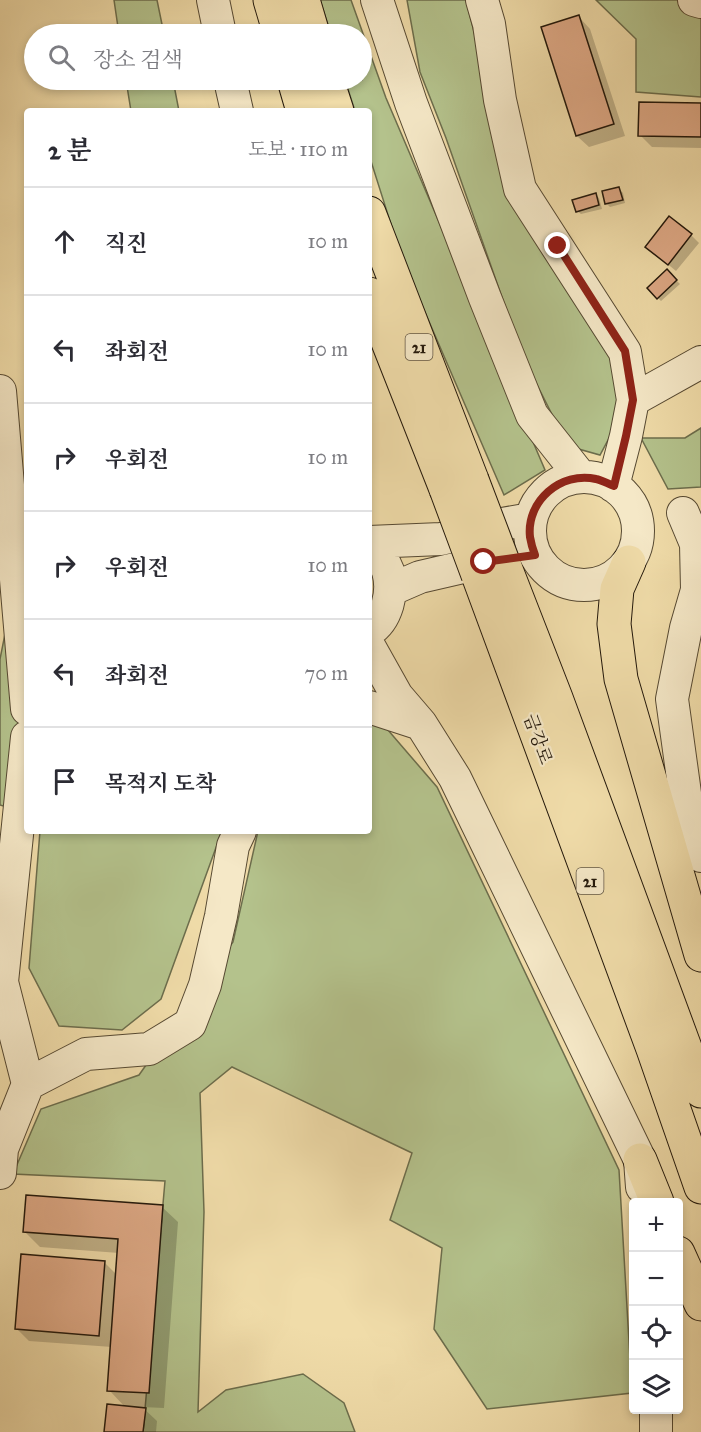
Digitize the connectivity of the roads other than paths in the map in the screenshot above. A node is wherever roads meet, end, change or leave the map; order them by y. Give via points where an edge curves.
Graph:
1 (213, 0) edge
2 (270, 0) edge
3 (303, 0) edge
4 (377, 0) edge
5 (392, 0) edge
6 (482, 0) edge
7 (694, 0) edge
8 (701, 2) edge
9 (218, 24) edge
10 (277, 24) edge
11 (310, 24) edge
12 (388, 34) junction
13 (232, 90) edge
14 (297, 90) edge
15 (330, 90) edge
16 (236, 108) edge
17 (302, 108) edge
18 (336, 108) edge
19 (372, 222) edge
20 (372, 300) edge
21 (701, 362) edge
22 (0, 391) edge
23 (633, 400) junction
24 (581, 477) junction
25 (459, 485) junction
26 (614, 486) junction
27 (635, 512) junction
28 (692, 512) edge
29 (531, 519) junction
30 (372, 543) edge
31 (372, 546) edge
32 (535, 555) junction
33 (629, 562) junction
34 (492, 571) junction
35 (390, 590) junction
36 (372, 630) edge
37 (372, 651) edge
38 (24, 674) edge
39 (372, 708) edge
40 (421, 723) junction
41 (24, 766) edge
42 (239, 834) edge
43 (701, 856) edge
44 (701, 954) edge
45 (28, 1084) junction
46 (701, 1091) edge
47 (640, 1160) junction
48 (0, 1173) edge
49 (701, 1187) edge
50 (644, 1198) edge
51 (655, 1198) edge
52 (683, 1264) edge
53 (701, 1304) edge
54 (657, 1414) edge
55 (656, 1432) edge

1 - 9 street
2 - 10 highway
3 - 11 highway
4 - 12 street
5 - 12 street
6 - 23 street via 520,189 625,351
7 - 8 street
12 - 24 street via 532,415
13 - 16 street
14 - 17 highway
15 - 18 highway
19 - 25 highway, 금강로 / 21
20 - 25 highway, 금강로 / 21
21 - 23 street
22 - 38 street
23 - 26 street
24 - 26 street
24 - 29 street via 549,490
25 - 34 highway, 금강로 / 21, bridge
26 - 27 street
27 - 28 street
27 - 33 street via 636,546
28 - 43 street via 697,590 672,699 687,808
29 - 30 street via 441,539
29 - 32 street via 530,538
31 - 35 street via 388,572
32 - 33 street via 546,570 562,581 580,585 599,583
32 - 35 street via 420,577
33 - 44 highway via 617,589 614,624 621,679
34 - 46 highway, 금강로 / 21 via 556,698
34 - 49 highway, 금강로 / 21
35 - 36 street via 378,626
37 - 40 street via 397,696
39 - 40 street
40 - 47 street via 455,778
41 - 45 street via 2,982
42 - 45 street via 205,985 190,1024 149,1049 86,1054
45 - 48 street via 2,1149
47 - 50 street
47 - 51 highway
52 - 53 highway
54 - 55 street

